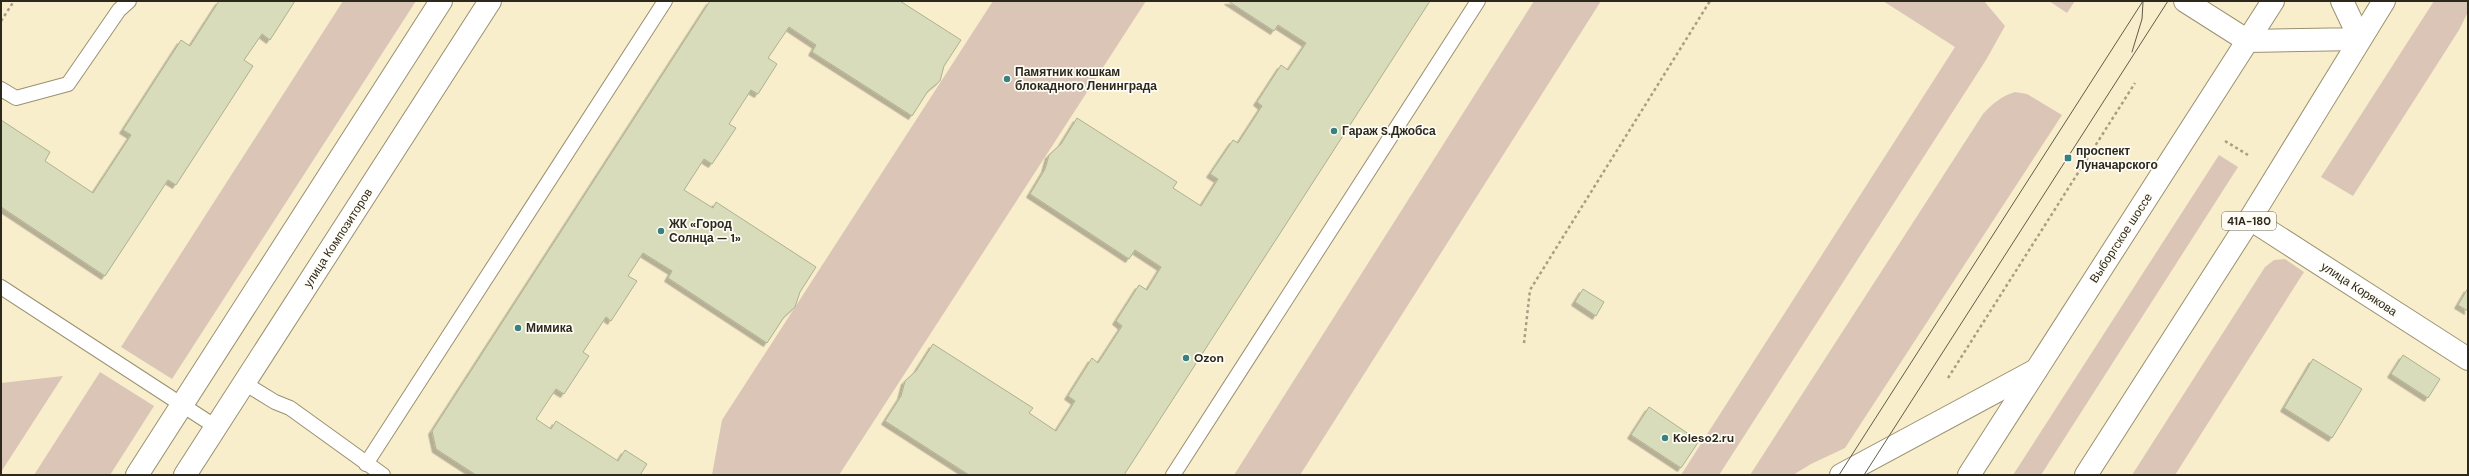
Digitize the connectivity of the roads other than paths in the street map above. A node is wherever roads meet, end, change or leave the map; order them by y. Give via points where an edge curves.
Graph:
1 (129, 1) edge
2 (441, 1) edge
3 (490, 1) edge
4 (666, 1) edge
5 (1478, 1) edge
6 (2185, 1) edge
7 (2273, 1) edge
8 (2342, 1) edge
9 (2384, 1) edge
10 (2360, 39) junction
11 (2248, 41) junction
12 (1, 89) edge
13 (2250, 219) junction
14 (1, 287) edge
15 (2468, 359) edge
16 (2036, 370) junction
17 (244, 383) junction
18 (181, 406) junction
19 (216, 427) junction
20 (366, 464) junction
21 (137, 475) edge
22 (185, 475) edge
23 (383, 475) edge
24 (1173, 475) edge
25 (1842, 475) edge
26 (1969, 475) edge
27 (2086, 475) edge

1 - 12 lane via 119,10 68,84 16,98
2 - 18 street
3 - 17 street, улица Композиторов
4 - 20 lane
5 - 24 lane
6 - 11 street
7 - 11 street, Выборгское шоссе
8 - 10 street
9 - 10 street, 41А-180
10 - 11 street
10 - 13 street, 41А-180
11 - 16 street, Выборгское шоссе
13 - 15 street, улица Корякова
13 - 27 street, 41А-180
14 - 18 lane
16 - 25 street
16 - 26 street, Выборгское шоссе
17 - 19 street, улица Композиторов
17 - 20 lane via 290,408
18 - 19 lane
18 - 21 street
19 - 22 street, улица Композиторов
20 - 23 lane

